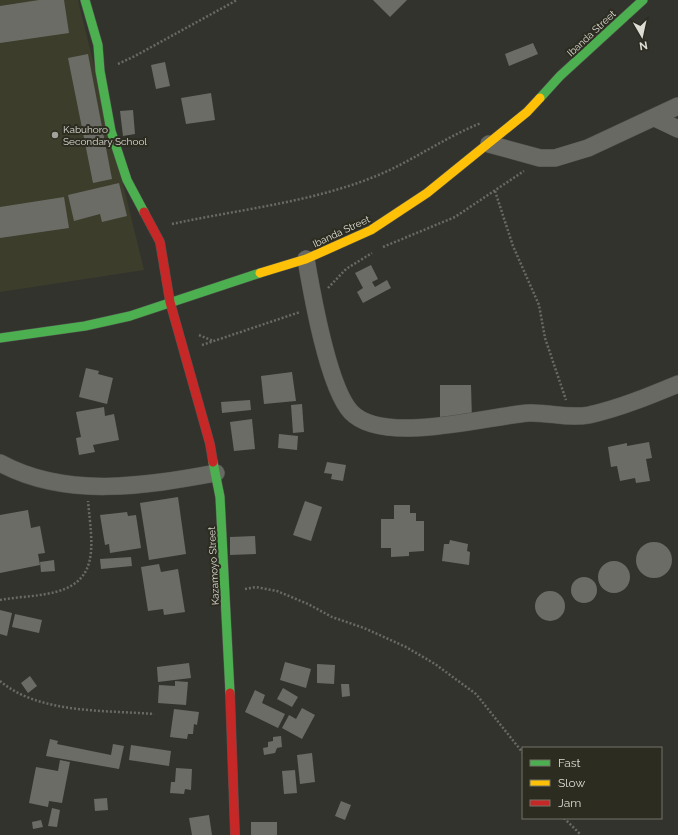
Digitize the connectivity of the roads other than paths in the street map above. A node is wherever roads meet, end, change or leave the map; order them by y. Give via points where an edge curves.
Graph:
1 (85, 0) edge
2 (643, 0) edge
3 (678, 106) edge
4 (655, 118) junction
5 (678, 129) edge
6 (489, 144) junction
7 (306, 259) junction
8 (170, 302) junction
9 (0, 338) edge
10 (678, 384) edge
11 (0, 463) edge
12 (216, 473) junction
13 (235, 835) edge

1 - 8 street, Kazamoyo Street via 98,45 111,131 127,180 160,242
2 - 6 street, Ibanda Street via 560,76 527,112
3 - 4 street
4 - 5 street
4 - 6 street via 569,155 546,158
6 - 7 street, Ibanda Street via 427,193 371,230
7 - 8 street, Ibanda Street
7 - 10 street via 314,308 335,382 351,412 369,422 399,427 442,426 528,414 572,417 623,405
8 - 9 street, Ibanda Street via 130,316 85,326
8 - 12 street, Kazamoyo Street
11 - 12 street via 15,471 87,487 166,482
12 - 13 street, Kazamoyo Street via 222,522

